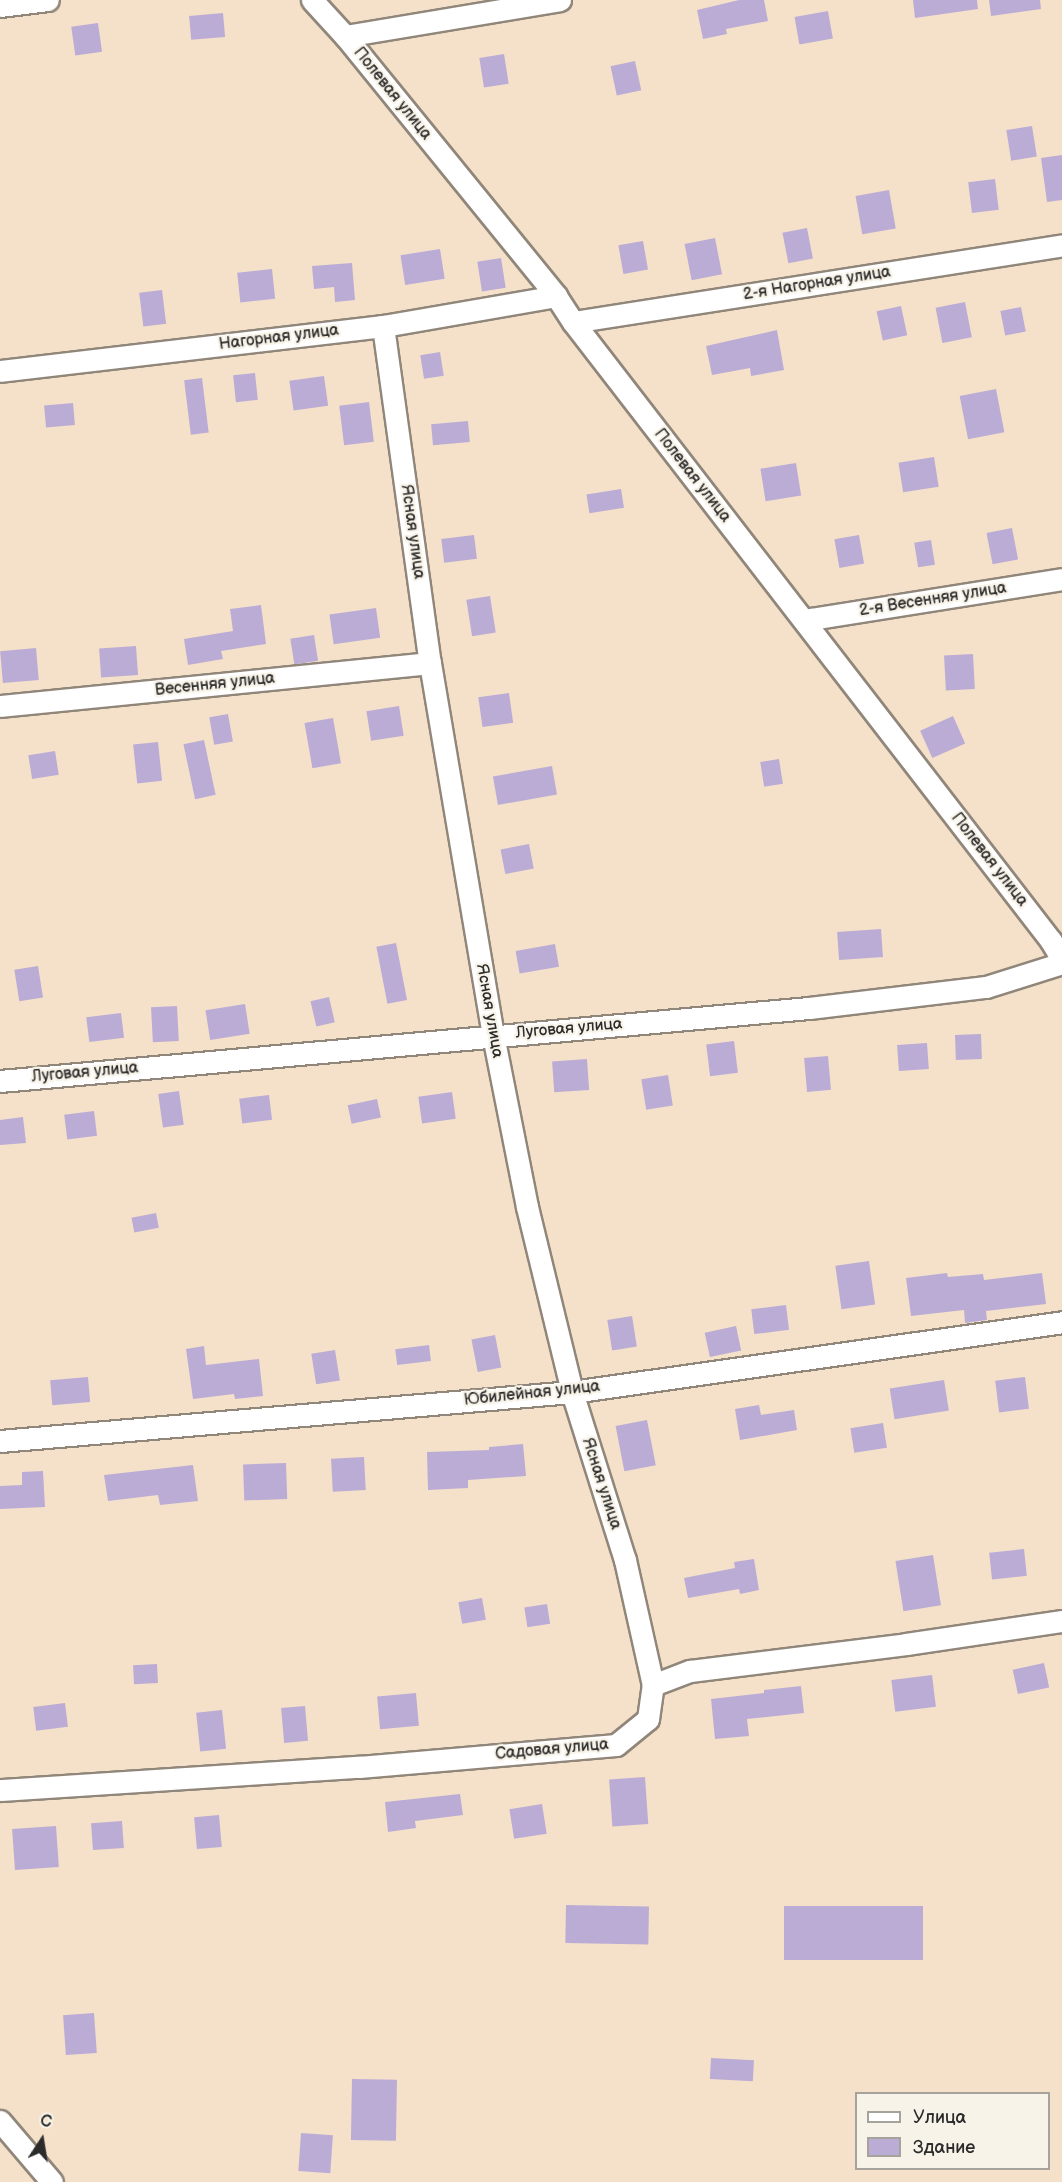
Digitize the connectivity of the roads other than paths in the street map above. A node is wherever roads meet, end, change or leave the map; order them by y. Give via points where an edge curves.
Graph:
1 (48, 0) edge
2 (312, 0) edge
3 (560, 0) edge
4 (0, 6) edge
5 (345, 36) junction
6 (1062, 245) edge
7 (556, 296) junction
8 (573, 322) junction
9 (383, 326) junction
10 (0, 371) edge
11 (1062, 579) edge
12 (804, 620) junction
13 (430, 663) junction
14 (0, 706) edge
15 (1057, 938) edge
16 (1062, 961) edge
17 (493, 1035) junction
18 (0, 1081) edge
19 (1062, 1322) edge
20 (572, 1392) junction
21 (0, 1441) edge
22 (1062, 1621) edge
23 (653, 1685) junction
24 (0, 1790) edge
25 (0, 2121) edge
26 (52, 2182) edge

1 - 4 street
2 - 5 street, Полевая улица
3 - 5 street
5 - 7 street, Полевая улица
6 - 8 street, 2-я Нагорная улица
7 - 8 street, Полевая улица
7 - 9 street, Нагорная улица
8 - 12 street, Полевая улица
9 - 10 street, Нагорная улица
9 - 13 street, Ясная улица
11 - 12 street, 2-я Весенняя улица
12 - 15 street, Полевая улица
13 - 14 street, Весенняя улица
13 - 17 street, Ясная улица
15 - 16 street, Полевая улица
16 - 17 street, Луговая улица via 974,988 809,1008
17 - 18 street, Луговая улица
17 - 20 street, Ясная улица via 527,1207
19 - 20 street, Юбилейная улица
20 - 21 street, Юбилейная улица
20 - 23 street, Ясная улица via 625,1560
22 - 23 street via 690,1671
23 - 24 street, Садовая улица via 648,1719 616,1745 359,1767
25 - 26 street

